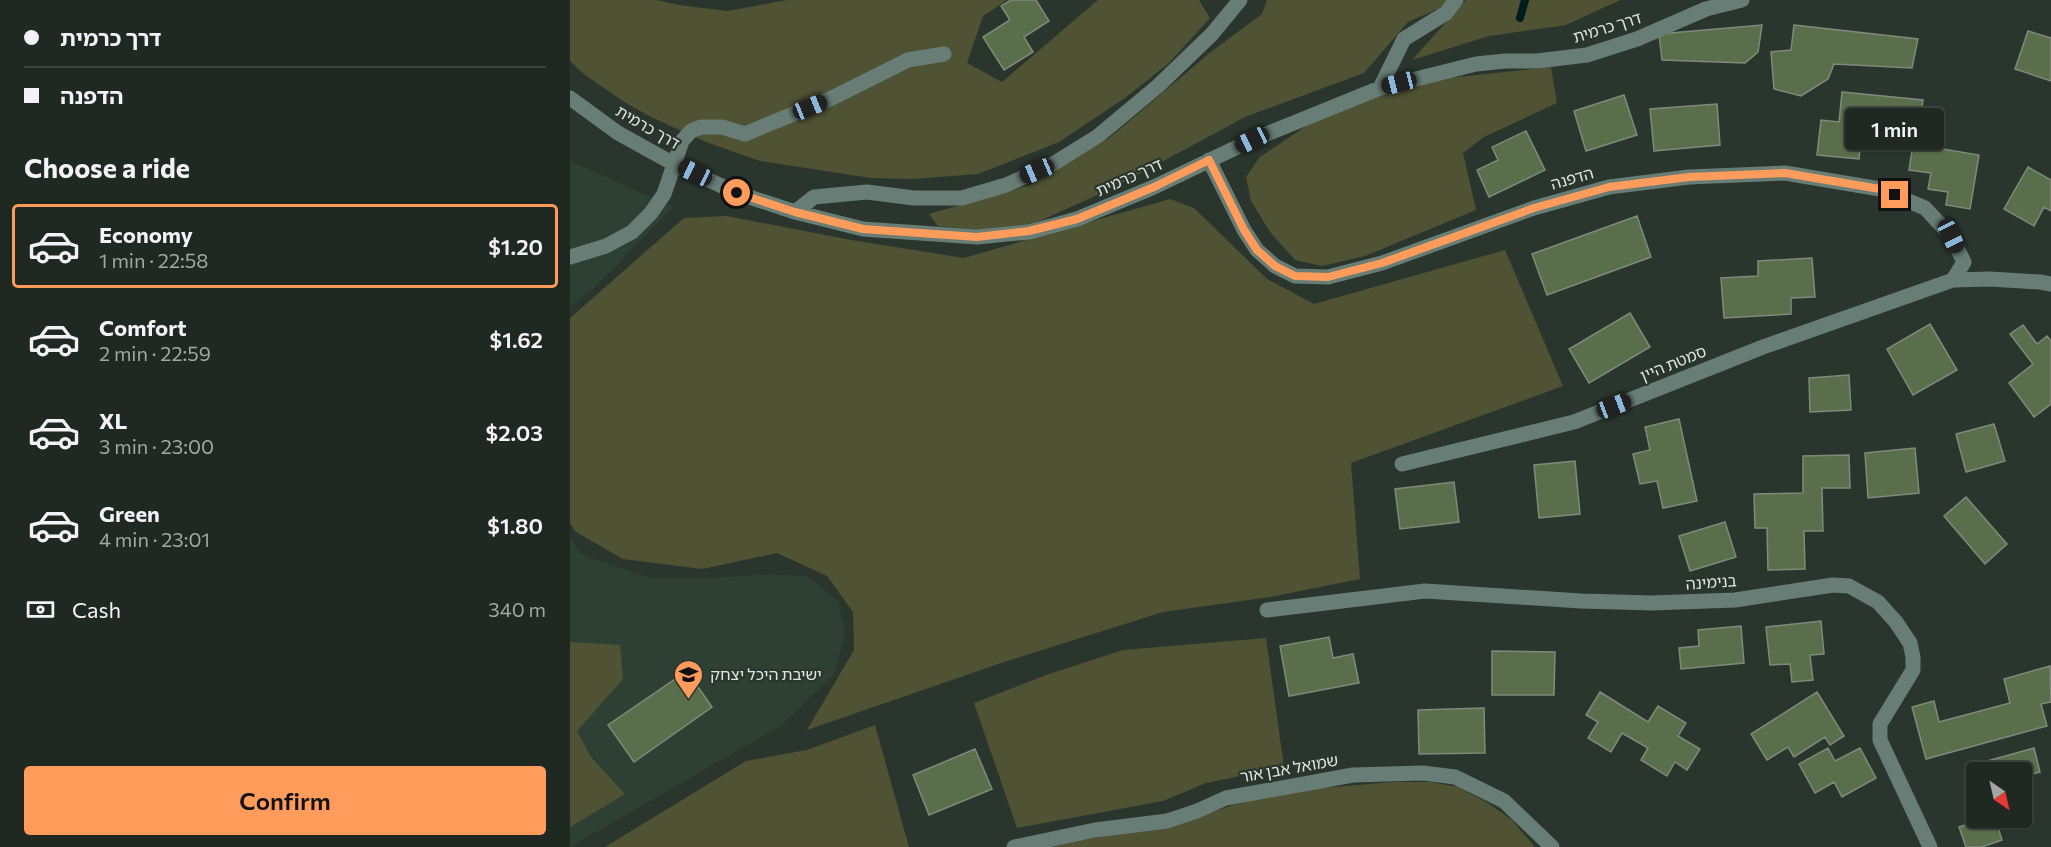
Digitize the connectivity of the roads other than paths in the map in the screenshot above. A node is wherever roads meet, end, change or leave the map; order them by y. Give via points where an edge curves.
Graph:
1 (1240, 0) edge
2 (1456, 0) edge
3 (1743, 0) edge
4 (1711, 4) edge
5 (945, 54) dead end
6 (1380, 88) junction
7 (570, 98) edge
8 (1209, 160) junction
9 (674, 164) junction
10 (795, 212) junction
11 (570, 257) edge
12 (1953, 280) junction
13 (2051, 284) edge
14 (1402, 464) dead end
15 (1267, 610) dead end
16 (1014, 847) edge
17 (1552, 847) edge
18 (1930, 847) edge

1 - 10 street via 1212,34 1158,86 1098,136 1053,164 1006,185 962,198 843,194 813,197
2 - 6 street via 1446,13 1404,39
3 - 4 street, דרך כרמית
4 - 6 street, דרך כרמית via 1637,39 1587,55 1476,64
5 - 9 street via 908,60 832,98 745,134 701,126 682,141
6 - 8 street, דרך כרמית
7 - 9 street, דרך כרמית via 618,133
8 - 10 street, דרך כרמית via 1077,219 1029,231 977,237 863,229
8 - 12 street, הדפנה via 1257,250 1275,266 1295,276 1328,277 1382,263 1534,208 1609,187 1689,177 1785,173 1880,189 1925,208 1951,236 1964,262
9 - 10 street, דרך כרמית via 737,193
9 - 11 street via 664,194 632,232 606,246
12 - 13 street, סמטת היין
12 - 14 street, סמטת היין via 1763,347 1574,422
15 - 18 street, בנימינה via 1425,591 1652,603 1735,600 1833,585 1850,586 1878,602 1910,643 1912,669 1880,724 1880,740
16 - 17 street, שמואל אבן אור via 1167,820 1226,798 1353,775 1424,773 1455,777 1504,801

